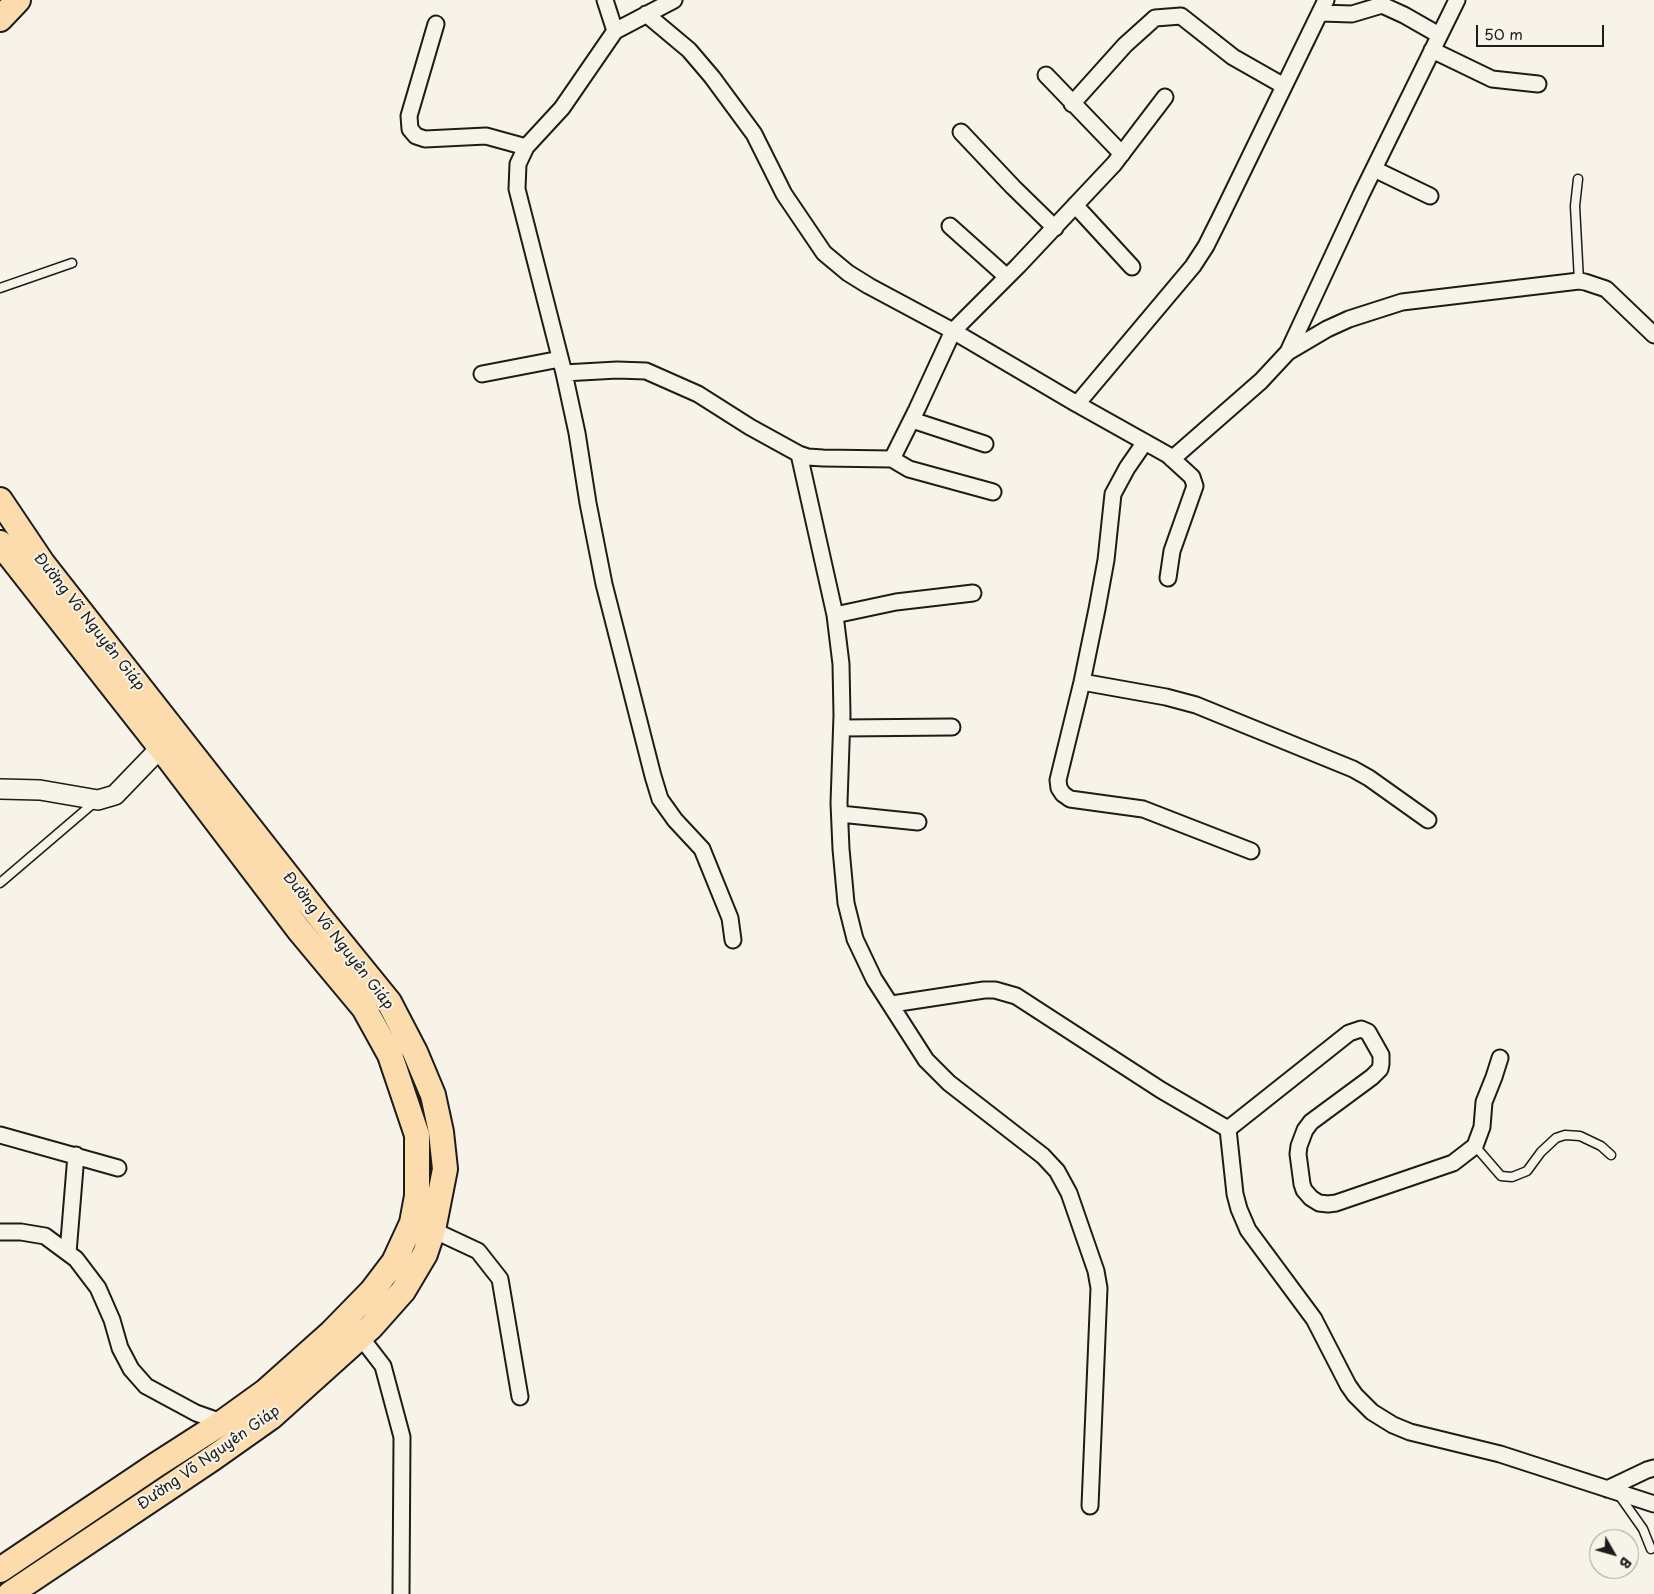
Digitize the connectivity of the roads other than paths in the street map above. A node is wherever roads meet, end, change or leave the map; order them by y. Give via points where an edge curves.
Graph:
1 (18, 0) edge
2 (605, 0) edge
3 (674, 0) edge
4 (1457, 0) edge
5 (1323, 6) edge
6 (646, 14) junction
7 (0, 19) edge
8 (436, 24) dead end
9 (614, 31) junction
10 (1439, 35) junction
11 (1432, 50) junction
12 (1046, 75) dead end
13 (1538, 84) dead end
14 (1284, 86) junction
15 (1165, 97) dead end
16 (1072, 104) junction
17 (961, 132) dead end
18 (526, 147) junction
19 (1122, 154) junction
20 (1374, 169) junction
21 (1578, 178) dead end
22 (1430, 196) dead end
23 (1075, 206) junction
24 (950, 226) dead end
25 (1054, 228) junction
26 (72, 263) dead end
27 (1132, 267) dead end
28 (1007, 278) junction
29 (1579, 282) junction
30 (0, 288) edge
31 (953, 331) junction
32 (1654, 335) edge
33 (1288, 352) junction
34 (562, 366) junction
35 (482, 374) dead end
36 (1077, 404) junction
37 (912, 420) junction
38 (1145, 442) junction
39 (986, 444) dead end
40 (799, 454) junction
41 (892, 459) junction
42 (1172, 459) junction
43 (993, 492) dead end
44 (0, 500) edge
45 (0, 543) edge
46 (1168, 578) dead end
47 (973, 593) dead end
48 (835, 614) junction
49 (1082, 682) junction
50 (952, 726) dead end
51 (842, 728) junction
52 (168, 740) junction
53 (0, 789) edge
54 (98, 800) junction
55 (840, 814) junction
56 (1428, 820) dead end
57 (918, 822) dead end
58 (1250, 851) dead end
59 (0, 883) edge
60 (733, 940) dead end
61 (892, 1004) junction
62 (1500, 1058) dead end
63 (1228, 1129) junction
64 (0, 1135) edge
65 (1475, 1146) junction
66 (76, 1155) junction
67 (1611, 1155) dead end
68 (118, 1168) dead end
69 (433, 1230) junction
70 (0, 1232) edge
71 (68, 1253) junction
72 (346, 1318) junction
73 (360, 1336) junction
74 (520, 1397) dead end
75 (223, 1422) junction
76 (245, 1436) junction
77 (1654, 1468) edge
78 (1611, 1490) junction
79 (1654, 1504) edge
80 (1090, 1506) dead end
81 (1651, 1549) dead end
82 (0, 1570) edge
83 (10, 1594) edge
84 (401, 1594) edge

1 - 7 highway
2 - 9 street
3 - 6 street
4 - 10 street
5 - 10 street via 1352,14 1382,5
5 - 14 street
6 - 9 street
6 - 31 street via 689,50 712,77 754,134 784,194 824,253 869,286
8 - 18 street via 412,106 410,129 425,139 486,136
9 - 18 street via 562,108
10 - 11 street
11 - 13 street via 1492,80
11 - 20 street
12 - 16 street
14 - 16 street via 1233,57 1180,16 1155,18 1125,45
14 - 36 street via 1202,252
15 - 19 street
16 - 19 street
17 - 25 street
18 - 34 street via 518,164 516,189
19 - 23 street
20 - 22 street
20 - 33 street
21 - 29 lane via 1575,206
23 - 25 street
23 - 27 street
24 - 28 street
25 - 28 street
26 - 30 lane
28 - 31 street
29 - 32 street via 1606,289
29 - 33 street via 1402,302 1348,319
31 - 36 street
31 - 37 street
33 - 42 street
34 - 35 street
34 - 40 street via 646,371 698,394
34 - 60 street via 604,584 653,776 660,799 702,849 730,918
36 - 38 street
37 - 39 street
37 - 41 street
38 - 42 street
38 - 49 street via 1113,494 1106,560
40 - 41 street via 823,458
40 - 48 street
41 - 43 street via 909,468
42 - 46 street via 1192,477 1194,486 1172,551
44 - 52 highway, Đường Võ Nguyên Giáp
45 - 52 highway, Đường Võ Nguyên Giáp
47 - 48 street via 896,602
48 - 51 street via 841,664
49 - 56 street via 1196,705 1353,769
49 - 58 street via 1058,780 1063,794 1070,799 1144,809
50 - 51 street
51 - 55 street
52 - 54 street via 115,795
52 - 69 highway, Đường Võ Nguyên Giáp via 389,1002 433,1095 441,1132 445,1170
52 - 72 highway, Đường Võ Nguyên Giáp via 300,930 364,1008 390,1055 405,1095 417,1135 417,1196 412,1223 394,1262
53 - 54 street via 40,790
54 - 59 lane
55 - 57 street
55 - 61 street via 846,903 855,940 874,979
61 - 63 street via 984,990 1016,996 1161,1090
61 - 80 street via 917,1048 936,1071 1043,1156 1057,1171 1069,1193 1096,1271 1098,1288
62 - 65 street via 1484,1102 1482,1127
63 - 65 street via 1349,1033 1361,1029 1371,1035 1381,1054 1381,1064 1377,1073 1318,1116 1305,1130 1298,1154 1302,1184 1311,1198 1328,1204 1336,1203 1453,1163
63 - 78 street via 1235,1194 1246,1225 1310,1314 1348,1385 1362,1403 1383,1419 1410,1432 1500,1454
64 - 66 street
65 - 67 lane via 1501,1176 1512,1177 1527,1171 1541,1152 1556,1138 1565,1135 1580,1136
66 - 68 street
66 - 71 street
69 - 73 highway, Đường Võ Nguyên Giáp via 425,1254 403,1291
69 - 74 street via 478,1250 500,1280
70 - 71 street via 45,1236
71 - 75 street via 98,1288 120,1348 146,1386 196,1413
72 - 73 street
72 - 75 highway, Đường Võ Nguyên Giáp via 266,1391
73 - 76 highway, Đường Võ Nguyên Giáp via 271,1417
73 - 84 street via 383,1366 402,1437
75 - 76 street
75 - 82 highway, Đường Võ Nguyên Giáp
76 - 83 highway, Đường Võ Nguyên Giáp
77 - 78 street
78 - 79 street
78 - 81 lane via 1643,1529

